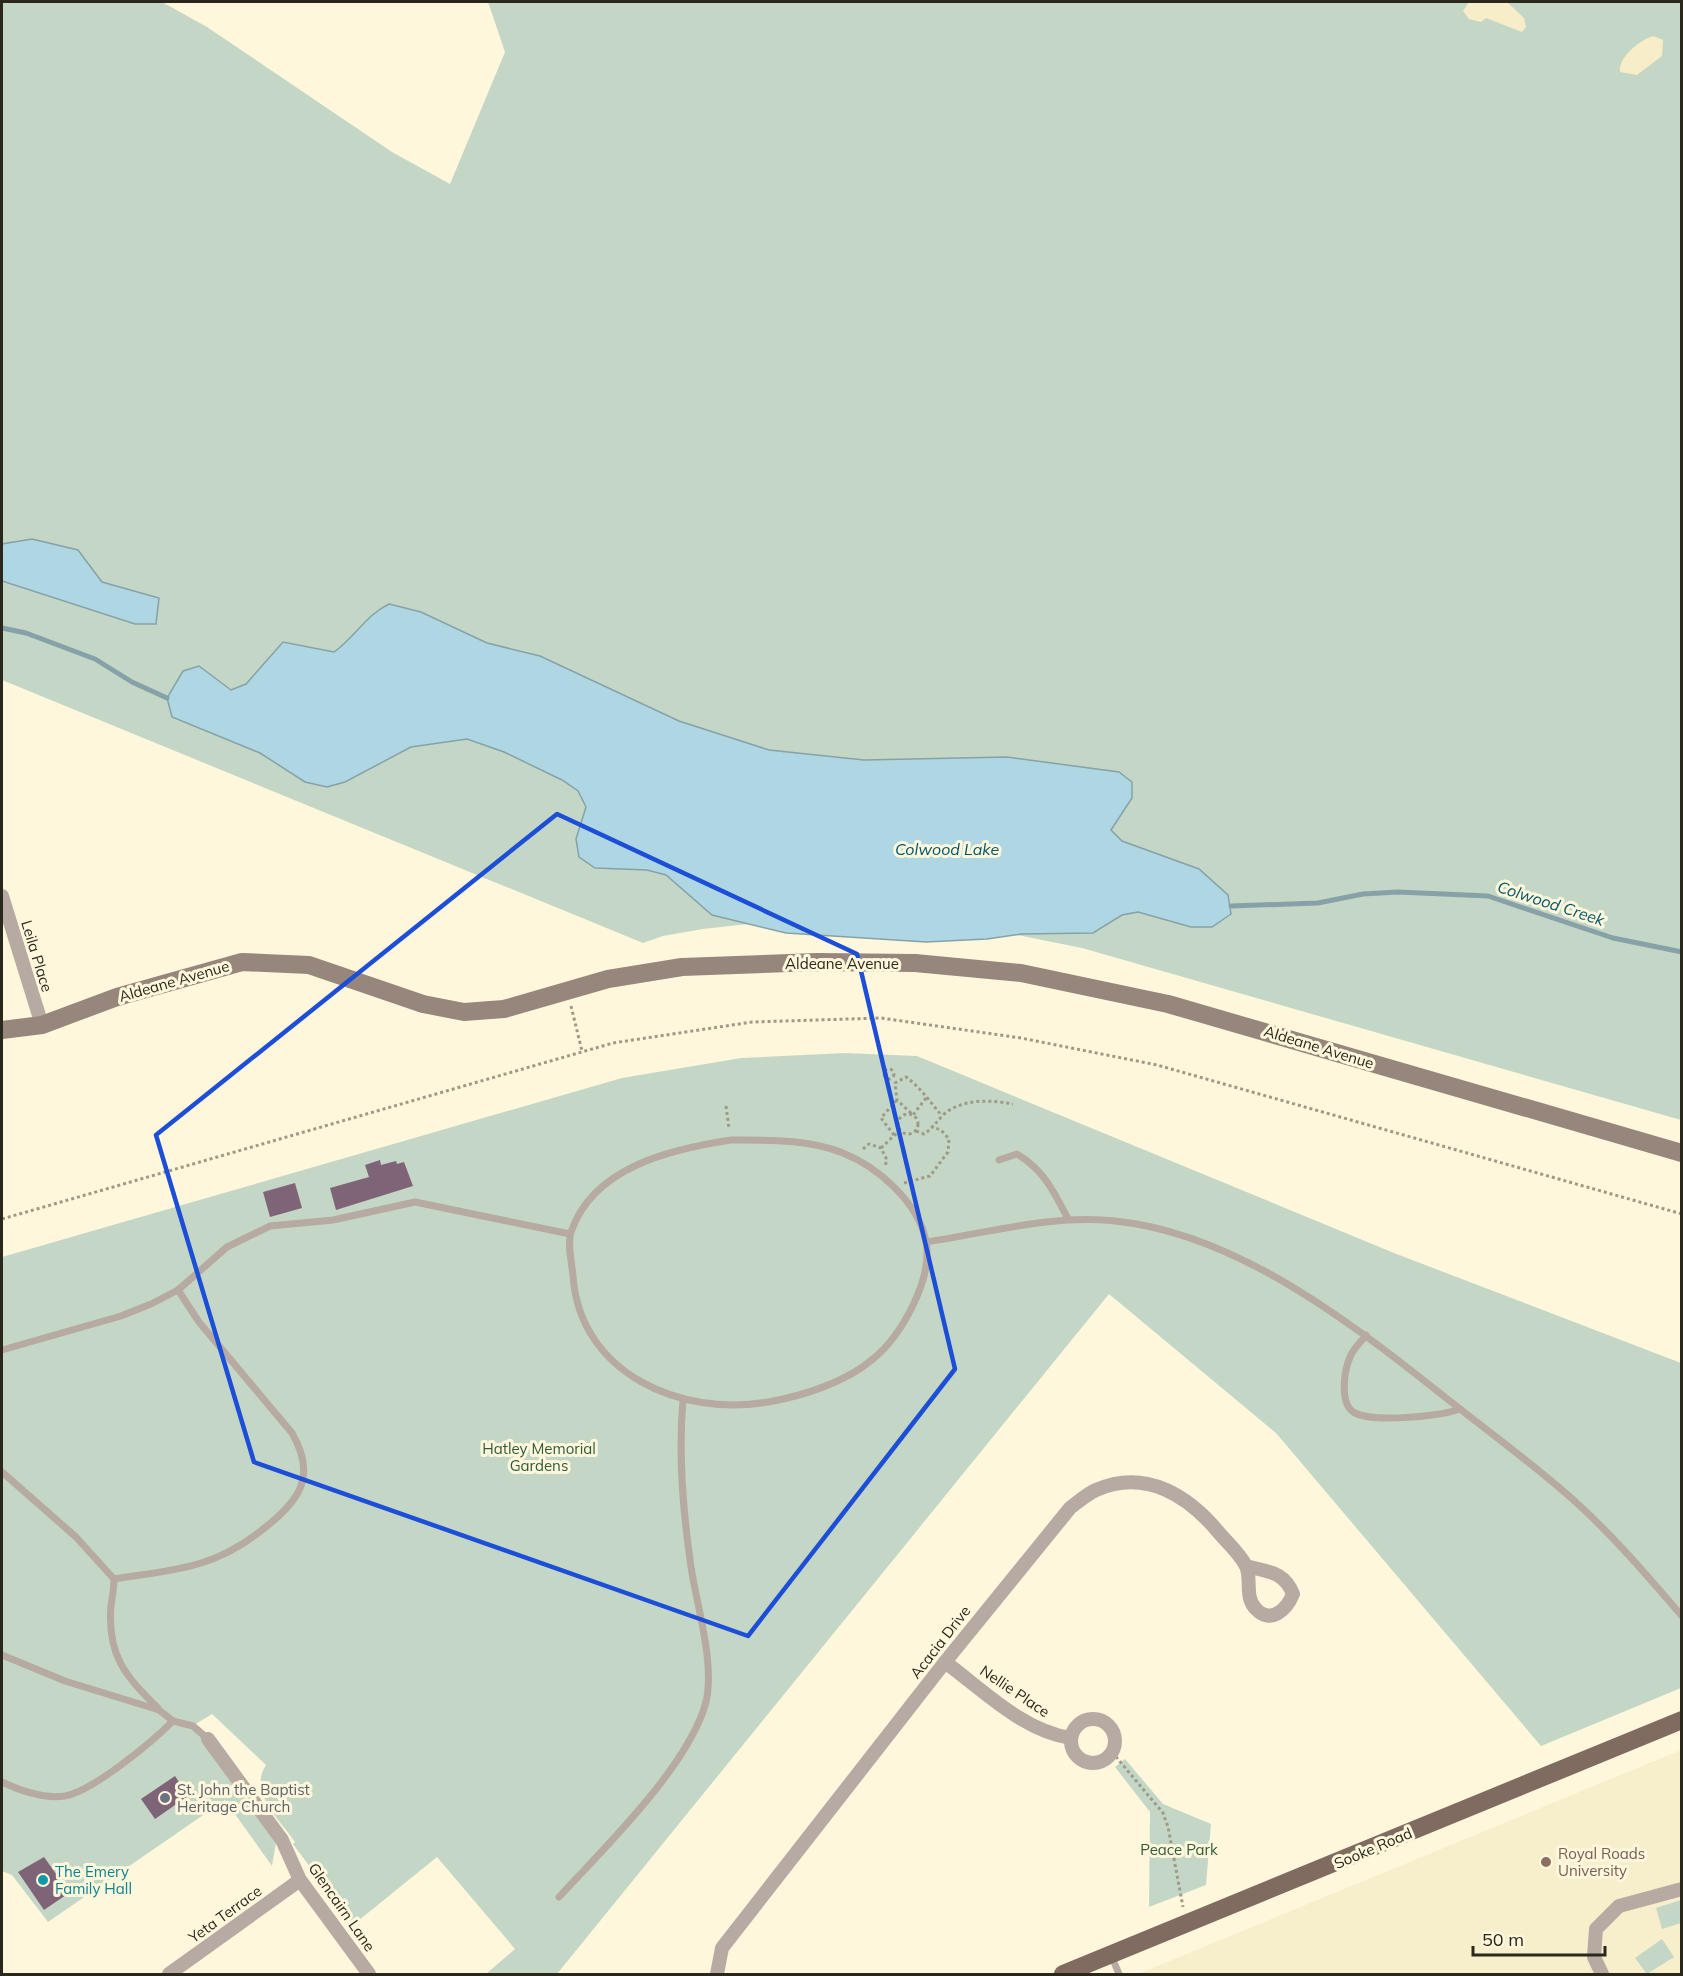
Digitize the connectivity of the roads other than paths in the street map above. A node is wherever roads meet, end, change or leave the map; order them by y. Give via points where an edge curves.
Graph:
1 (2, 896) edge
2 (42, 1025) junction
3 (2, 1030) edge
4 (1682, 1153) edge
5 (999, 1160) dead end
6 (1068, 1219) junction
7 (570, 1234) junction
8 (926, 1242) junction
9 (178, 1290) junction
10 (1366, 1335) junction
11 (2, 1350) edge
12 (683, 1400) junction
13 (1460, 1409) junction
14 (2, 1472) edge
15 (1246, 1566) dead end
16 (114, 1579) junction
17 (1682, 1616) edge
18 (2, 1655) edge
19 (945, 1662) junction
20 (159, 1710) junction
21 (1682, 1720) edge
22 (173, 1721) junction
23 (1071, 1738) junction
24 (208, 1739) joint
25 (2, 1782) edge
26 (300, 1880) junction
27 (1682, 1888) edge
28 (559, 1897) dead end
29 (1110, 1954) junction
30 (169, 1974) edge
31 (369, 1974) edge
32 (717, 1974) edge
33 (1063, 1974) edge
34 (1119, 1974) edge
35 (1602, 1974) edge

1 - 2 street, Leila Place
2 - 3 street, Aldeane Avenue
2 - 4 street, Aldeane Avenue via 117,997 242,962 309,965 423,1004 464,1012 504,1009 608,979 682,967 915,963 1021,973 1215,1016
5 - 6 lane via 1017,1154 1034,1164 1045,1176
6 - 8 lane
6 - 10 lane via 1118,1221 1196,1241 1272,1275
7 - 8 lane via 600,1189 623,1172 671,1152 730,1140 819,1146 857,1160 896,1189 919,1220
7 - 9 lane via 415,1202 333,1220 270,1226 226,1247
7 - 12 lane via 574,1291 579,1314 589,1333 620,1368 659,1392
8 - 12 lane via 923,1270 911,1311 901,1329 872,1360 827,1384 768,1402 712,1404
9 - 11 lane via 122,1316
9 - 16 lane via 199,1322 292,1433 301,1449 302,1484 294,1502 280,1516 225,1554 177,1568
10 - 13 lane
10 - 13 lane via 1350,1355 1346,1372 1346,1399 1355,1413 1369,1417 1423,1417
12 - 28 lane via 681,1472 707,1666 705,1703 680,1753 656,1789
13 - 17 lane via 1579,1505
14 - 16 lane via 76,1537
15 - 19 street, Acacia Drive via 1188,1501 1159,1486 1128,1482 1096,1490 1070,1508
16 - 20 lane via 112,1643 116,1659
18 - 20 lane via 65,1681
19 - 23 street, Nellie Place via 1020,1718 1050,1735
19 - 32 street, Acacia Drive via 722,1948
20 - 22 lane
21 - 29 main road, Sooke Road
22 - 24 lane via 193,1726
22 - 25 lane via 152,1742 83,1790 65,1796 41,1795
23 - 23 street via 1082,1722 1101,1720 1114,1733 1115,1743 1112,1752 1096,1763 1077,1756
24 - 26 street, Glencairn Lane via 282,1840
26 - 30 street, Yeta Terrace
26 - 31 street, Glencairn Lane
27 - 35 street via 1619,1906 1596,1929 1594,1957
29 - 33 main road, Sooke Road
29 - 34 lane

